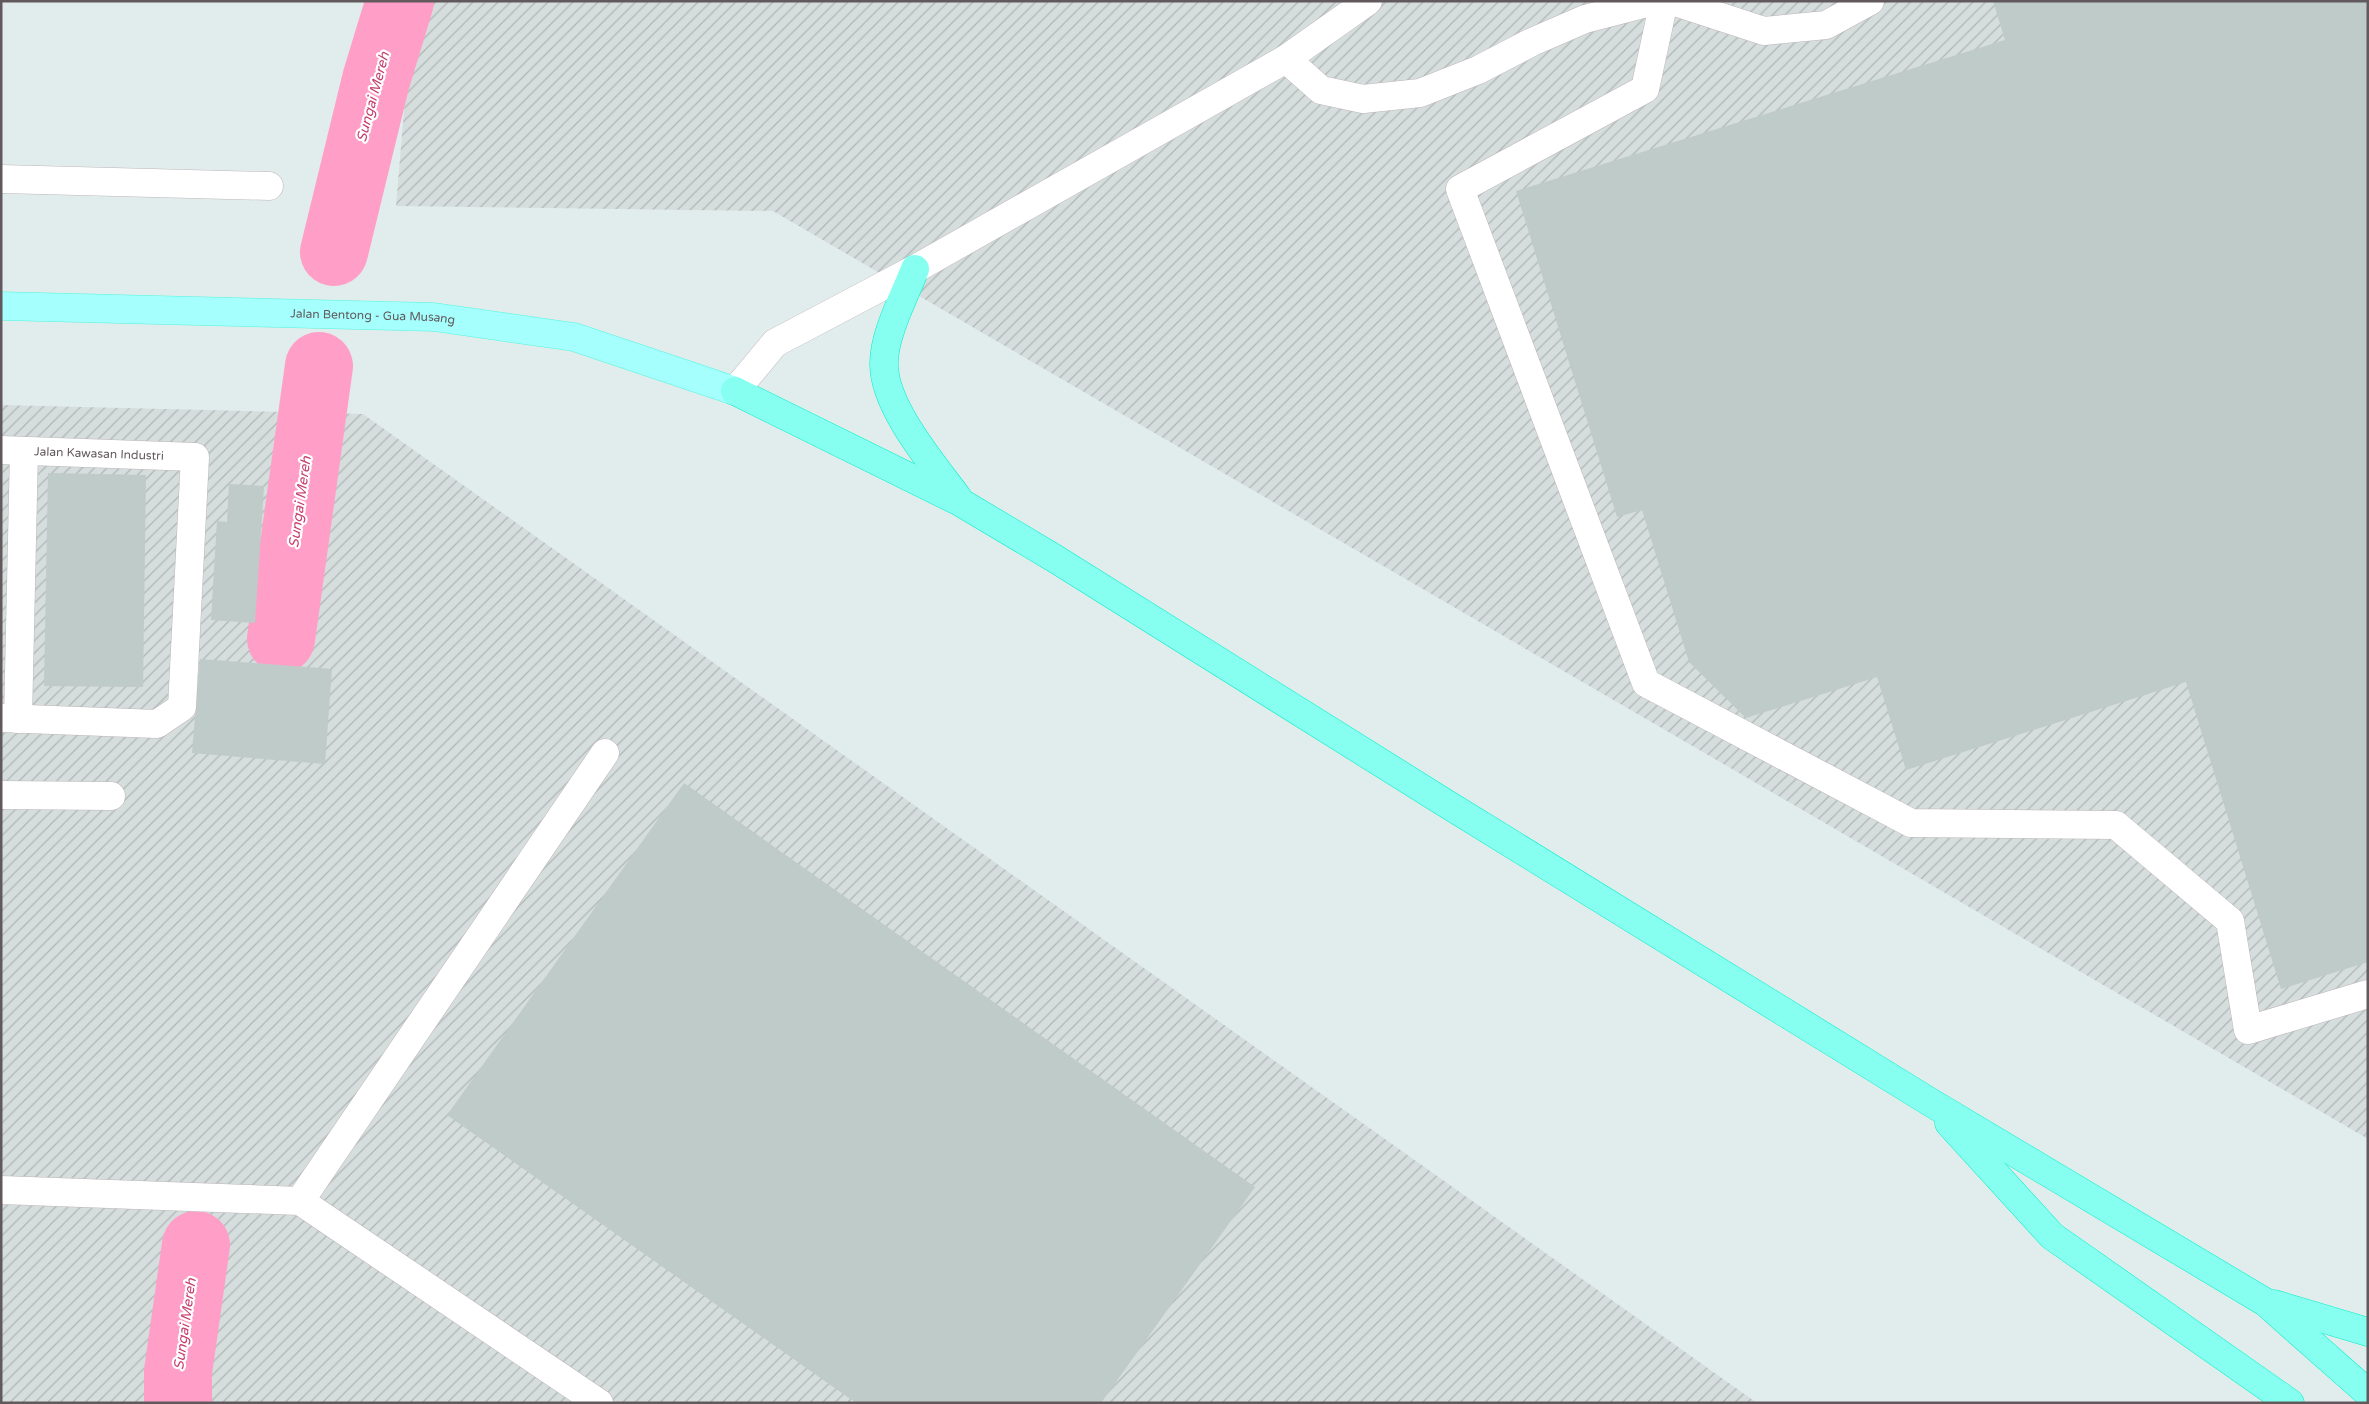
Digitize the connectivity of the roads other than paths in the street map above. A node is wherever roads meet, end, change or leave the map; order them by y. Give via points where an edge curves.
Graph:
1 (1368, 1) edge
2 (1655, 1) edge
3 (1664, 1) edge
4 (1672, 1) edge
5 (1870, 1) edge
6 (1286, 59) junction
7 (1, 179) edge
8 (269, 186) dead end
9 (915, 269) junction
10 (1, 306) edge
11 (736, 391) junction
12 (13, 450) edge
13 (960, 502) junction
14 (10, 719) edge
15 (605, 753) dead end
16 (1, 795) edge
17 (111, 796) dead end
18 (2368, 994) edge
19 (1930, 1102) junction
20 (1, 1190) edge
21 (300, 1201) junction
22 (2265, 1302) junction
23 (2368, 1332) edge
24 (2368, 1393) edge
25 (598, 1403) edge
26 (2290, 1403) edge

1 - 6 street
2 - 6 street via 1585,19 1478,70 1420,93 1363,99 1321,90
3 - 18 street via 1645,90 1460,189 1646,683 1911,822 2116,824 2230,920 2248,1030
4 - 5 street via 1764,31 1826,25
6 - 9 street
7 - 8 street
9 - 11 street via 775,343
9 - 13 highway via 892,325 884,363 891,396 914,439
10 - 11 main road, Jalan Bentong - Gua Musang via 434,317 574,337
11 - 13 highway
12 - 14 street
12 - 14 street, Jalan Kawasan Industri via 194,457 182,707 157,724
13 - 19 highway
15 - 21 street
16 - 17 street
19 - 22 highway
19 - 26 highway via 2052,1236
20 - 21 street
21 - 25 street
22 - 23 highway
22 - 24 highway

